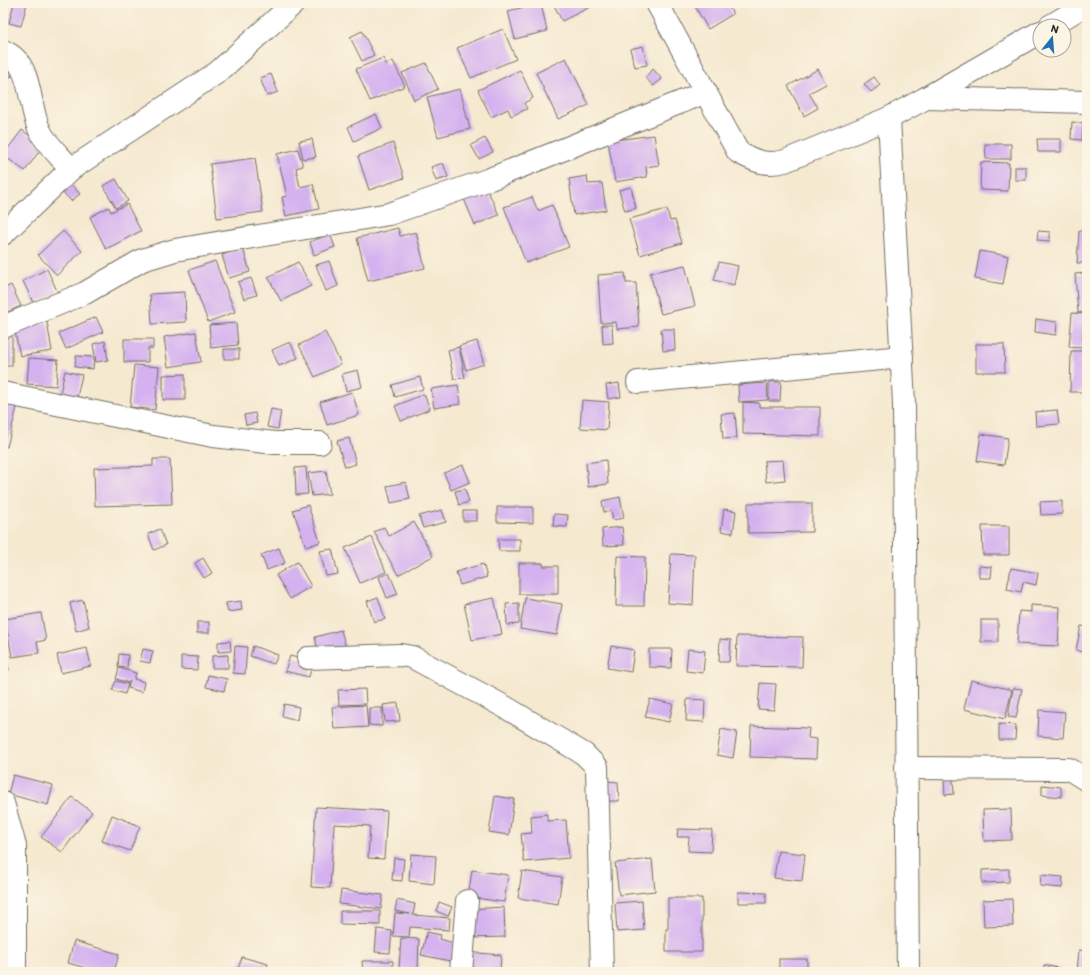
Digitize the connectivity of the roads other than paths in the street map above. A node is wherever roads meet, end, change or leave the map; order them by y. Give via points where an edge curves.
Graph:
1 (294, 3) edge
2 (657, 3) edge
3 (1087, 4) edge
4 (1063, 18) edge
5 (1032, 37) edge
6 (3, 51) edge
7 (706, 92) junction
8 (926, 98) junction
9 (1087, 102) edge
10 (889, 118) junction
11 (71, 169) junction
12 (3, 234) edge
13 (3, 328) edge
14 (902, 357) junction
15 (638, 382) dead end
16 (3, 393) edge
17 (320, 443) dead end
18 (308, 658) dead end
19 (906, 768) junction
20 (1087, 780) edge
21 (3, 803) edge
22 (467, 901) dead end
23 (15, 972) edge
24 (461, 972) edge
25 (602, 972) edge
26 (908, 972) edge

1 - 11 street via 218,72
2 - 7 street
3 - 4 street
5 - 8 street
6 - 11 street via 12,54 24,70 32,112 41,132
7 - 10 street via 738,152 764,164 785,161
7 - 13 street via 490,179 388,214 174,250 142,260 85,294
8 - 9 street
8 - 10 street
10 - 14 street
11 - 12 street
14 - 15 street
14 - 19 street
16 - 17 street via 213,436
18 - 25 street via 401,655 412,657 505,707 584,754 597,768
19 - 20 street via 1069,769
19 - 26 street
21 - 23 street via 15,846
22 - 24 street

